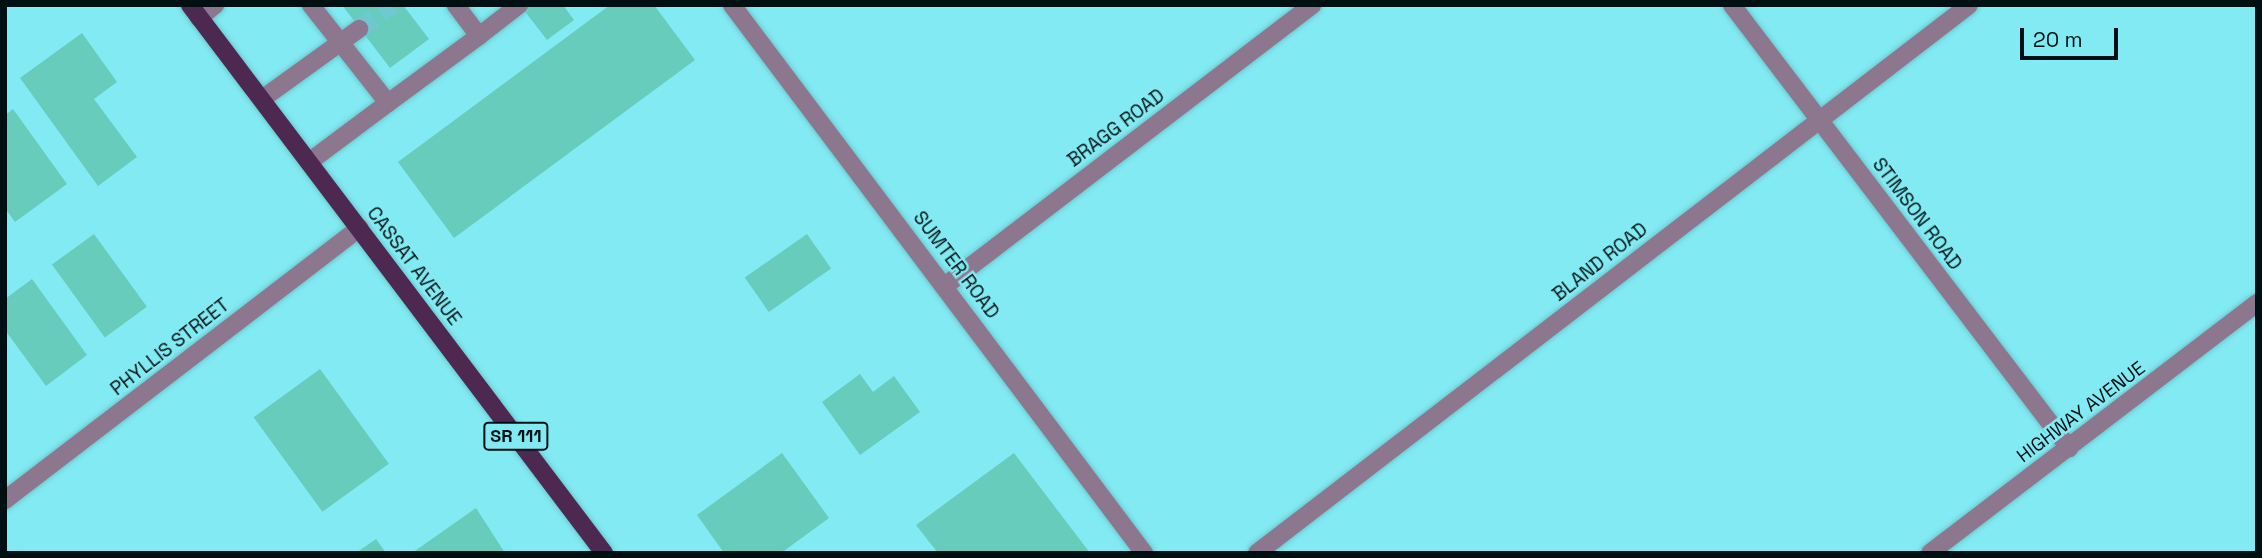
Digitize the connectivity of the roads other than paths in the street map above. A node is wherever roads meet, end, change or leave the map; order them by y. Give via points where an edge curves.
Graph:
1 (215, 5) edge
2 (456, 5) edge
3 (519, 5) edge
4 (732, 5) edge
5 (1312, 5) edge
6 (1732, 5) edge
7 (1969, 5) edge
8 (319, 8) edge
9 (195, 11) edge
10 (359, 29) tunnel mouth
11 (479, 36) junction
12 (340, 43) junction
13 (262, 99) junction
14 (388, 103) junction
15 (1818, 120) junction
16 (309, 162) junction
17 (359, 228) junction
18 (946, 285) junction
19 (2257, 303) edge
20 (2069, 448) junction
21 (5, 500) edge
22 (599, 551) edge
23 (1144, 553) edge
24 (1257, 553) edge
25 (1930, 553) edge

1 - 9 street
2 - 11 street
3 - 11 street
4 - 18 street, SUMTER ROAD
5 - 18 street, BRAGG ROAD
6 - 15 street, STIMSON ROAD
7 - 15 street, BLAND ROAD
8 - 12 street
9 - 13 main road, CASSAT AVENUE / SR 111
10 - 12 street
11 - 14 street
12 - 13 street
12 - 14 street
13 - 16 main road, CASSAT AVENUE / SR 111
14 - 16 street
15 - 20 street, STIMSON ROAD
15 - 24 street, BLAND ROAD
16 - 17 main road, CASSAT AVENUE / SR 111
17 - 21 street, PHYLLIS STREET
17 - 22 main road, CASSAT AVENUE / SR 111
18 - 23 street, SUMTER ROAD
19 - 20 street, HIGHWAY AVENUE
20 - 25 street, HIGHWAY AVENUE

